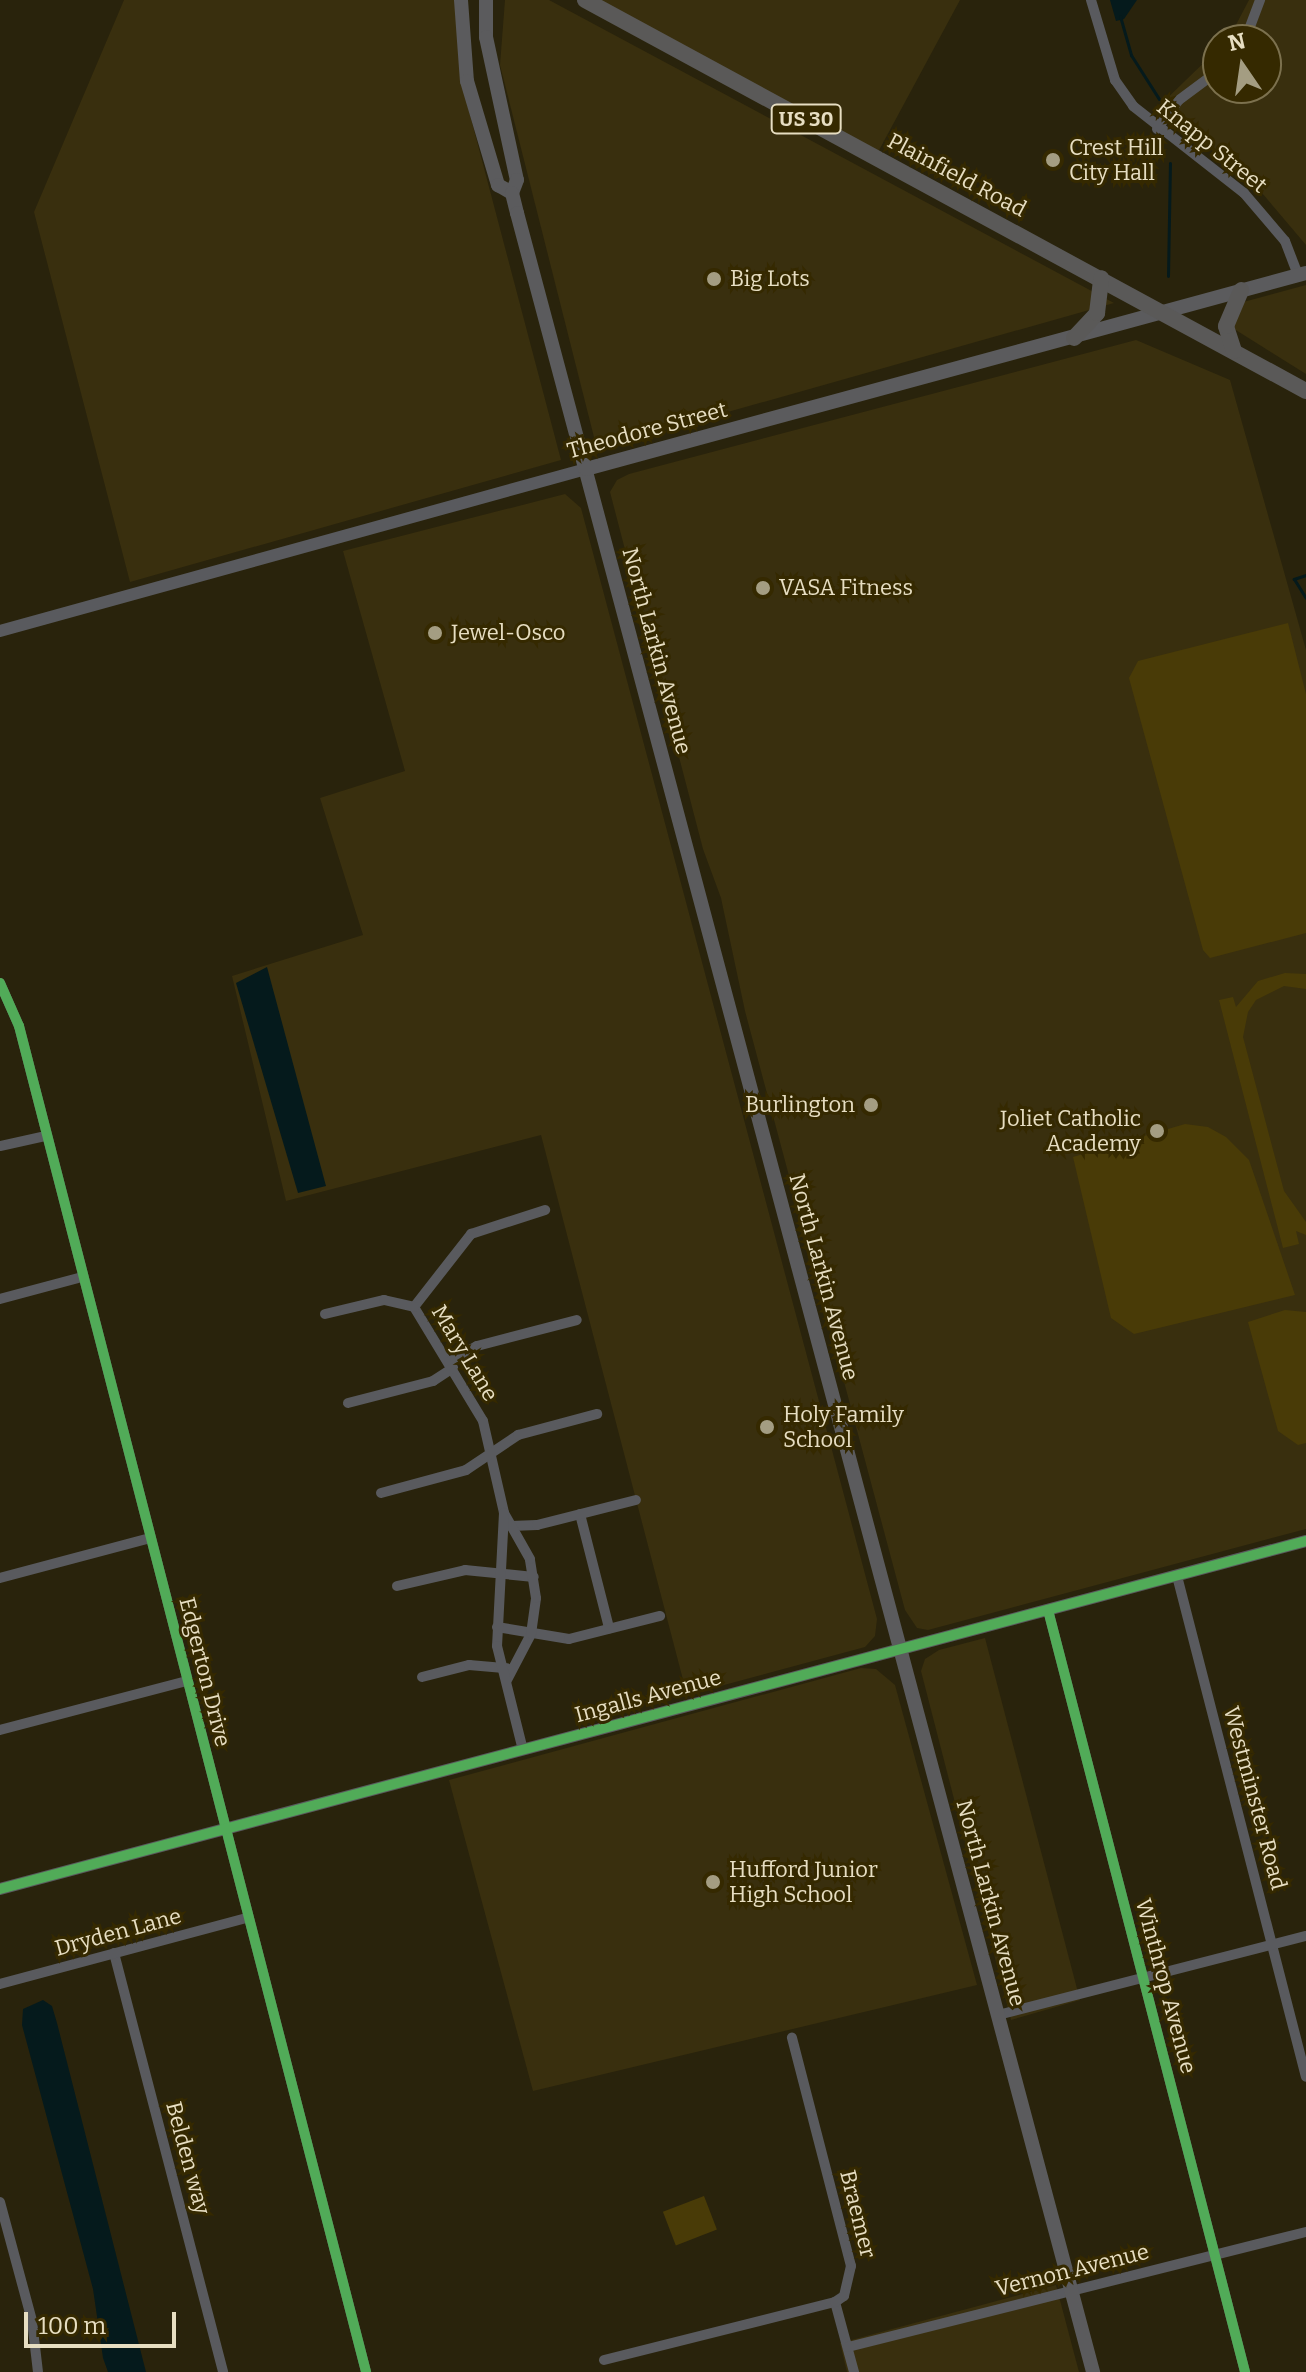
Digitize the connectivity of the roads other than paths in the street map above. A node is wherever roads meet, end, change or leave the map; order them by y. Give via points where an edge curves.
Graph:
1 (461, 0) edge
2 (486, 0) edge
3 (585, 0) edge
4 (1091, 0) edge
5 (1260, 0) edge
6 (1251, 24) edge
7 (1202, 83) edge
8 (1157, 129) junction
9 (512, 193) junction
10 (1302, 274) edge
11 (1101, 278) junction
12 (1241, 290) junction
13 (1164, 311) junction
14 (1074, 338) junction
15 (1234, 351) junction
16 (1306, 391) edge
17 (586, 469) junction
18 (0, 631) edge
19 (0, 983) edge
20 (45, 1136) junction
21 (0, 1146) edge
22 (545, 1210) dead end
23 (82, 1277) junction
24 (0, 1299) edge
25 (414, 1307) junction
26 (325, 1314) dead end
27 (577, 1320) dead end
28 (451, 1365) junction
29 (348, 1403) dead end
30 (597, 1414) dead end
31 (493, 1451) junction
32 (381, 1493) dead end
33 (636, 1500) dead end
34 (504, 1513) junction
35 (580, 1514) junction
36 (501, 1526) junction
37 (516, 1527) junction
38 (150, 1538) junction
39 (1306, 1541) edge
40 (500, 1574) junction
41 (1177, 1576) junction
42 (534, 1577) junction
43 (0, 1578) edge
44 (397, 1586) dead end
45 (1048, 1610) junction
46 (660, 1616) dead end
47 (497, 1627) junction
48 (609, 1628) junction
49 (531, 1634) junction
50 (901, 1650) junction
51 (501, 1667) junction
52 (513, 1669) junction
53 (422, 1677) dead end
54 (507, 1680) junction
55 (187, 1681) junction
56 (0, 1730) edge
57 (523, 1750) junction
58 (224, 1829) junction
59 (0, 1889) edge
60 (247, 1918) junction
61 (1306, 1936) edge
62 (1273, 1944) junction
63 (114, 1953) junction
64 (1143, 1978) junction
65 (0, 1984) edge
66 (998, 2015) junction
67 (792, 2038) dead end
68 (1306, 2077) edge
69 (0, 2202) edge
70 (1306, 2232) edge
71 (1215, 2254) junction
72 (1071, 2291) junction
73 (835, 2302) junction
74 (848, 2347) junction
75 (604, 2360) dead end
76 (38, 2372) edge
77 (223, 2372) edge
78 (366, 2372) edge
79 (854, 2372) edge
80 (1093, 2372) edge
81 (1245, 2372) edge

1 - 9 main road, North Larkin Avenue via 467,81 498,185
2 - 9 main road, North Larkin Avenue via 486,37 517,180
3 - 11 main road, Plainfield Road / US 30
4 - 8 street, Knapp Street via 1115,80
5 - 6 street
7 - 8 street via 1179,100
8 - 10 street, Knapp Street via 1261,210
9 - 17 main road, North Larkin Avenue
10 - 12 main road, Theodore Street
11 - 13 main road, Plainfield Road / US 30
11 - 14 main road via 1097,313
12 - 13 main road, Theodore Street
12 - 15 main road via 1226,326
13 - 14 main road, Theodore Street
13 - 15 main road, Plainfield Road / US 30
14 - 17 main road, Theodore Street
15 - 16 main road, Plainfield Road / US 30
17 - 18 street, Theodore Street
17 - 50 main road, North Larkin Avenue
19 - 20 street, Edgerton Drive via 19,1026
20 - 21 street
20 - 23 street, Edgerton Drive
22 - 25 street via 471,1234
23 - 24 street
23 - 38 street, Edgerton Drive
25 - 26 street via 384,1300
25 - 28 street, Mary Lane
27 - 28 street via 477,1346
28 - 29 street via 433,1381
28 - 31 street, Mary Lane via 471,1396
30 - 31 street via 518,1435
31 - 32 street via 466,1470
31 - 34 street, Mary Lane
33 - 35 street
34 - 36 street, Mary Lane
34 - 37 street
35 - 37 street
35 - 48 street
36 - 37 street
36 - 40 street, Mary Lane
37 - 42 street
38 - 43 street
38 - 55 street, Edgerton Drive
39 - 41 street, Ingalls Avenue
40 - 42 street
40 - 44 street via 465,1570
40 - 47 street, Mary Lane
41 - 45 street, Ingalls Avenue
41 - 62 street, Westminster Road
42 - 49 street
45 - 50 street, Ingalls Avenue
45 - 64 street, Winthrop Avenue
46 - 48 street
47 - 49 street
47 - 51 street, Mary Lane
48 - 49 street via 569,1639
49 - 52 street
50 - 57 street, Ingalls Avenue
50 - 66 main road, North Larkin Avenue
51 - 52 street
51 - 53 street via 469,1665
51 - 54 street, Mary Lane
52 - 54 street
54 - 57 street, Mary Lane
55 - 56 street
55 - 58 street, Edgerton Drive
57 - 58 street, Ingalls Avenue
58 - 59 street, Ingalls Avenue
58 - 60 street, Edgerton Drive
60 - 63 street, Dryden Lane
60 - 78 street, Edgerton Drive
61 - 62 street
62 - 64 street
62 - 68 street, Westminster Road
63 - 65 street, Dryden Lane
63 - 77 street, Belden way
64 - 66 street
64 - 71 street, Winthrop Avenue
66 - 72 main road, North Larkin Avenue
67 - 73 street, Braemer via 851,2266 844,2296
69 - 76 street via 32,2321
70 - 71 street, Vernon Avenue
71 - 72 street, Vernon Avenue
71 - 81 street, Winthrop Avenue
72 - 74 street, Vernon Avenue
72 - 80 main road, North Larkin Avenue
73 - 74 street
73 - 75 street
74 - 79 street

